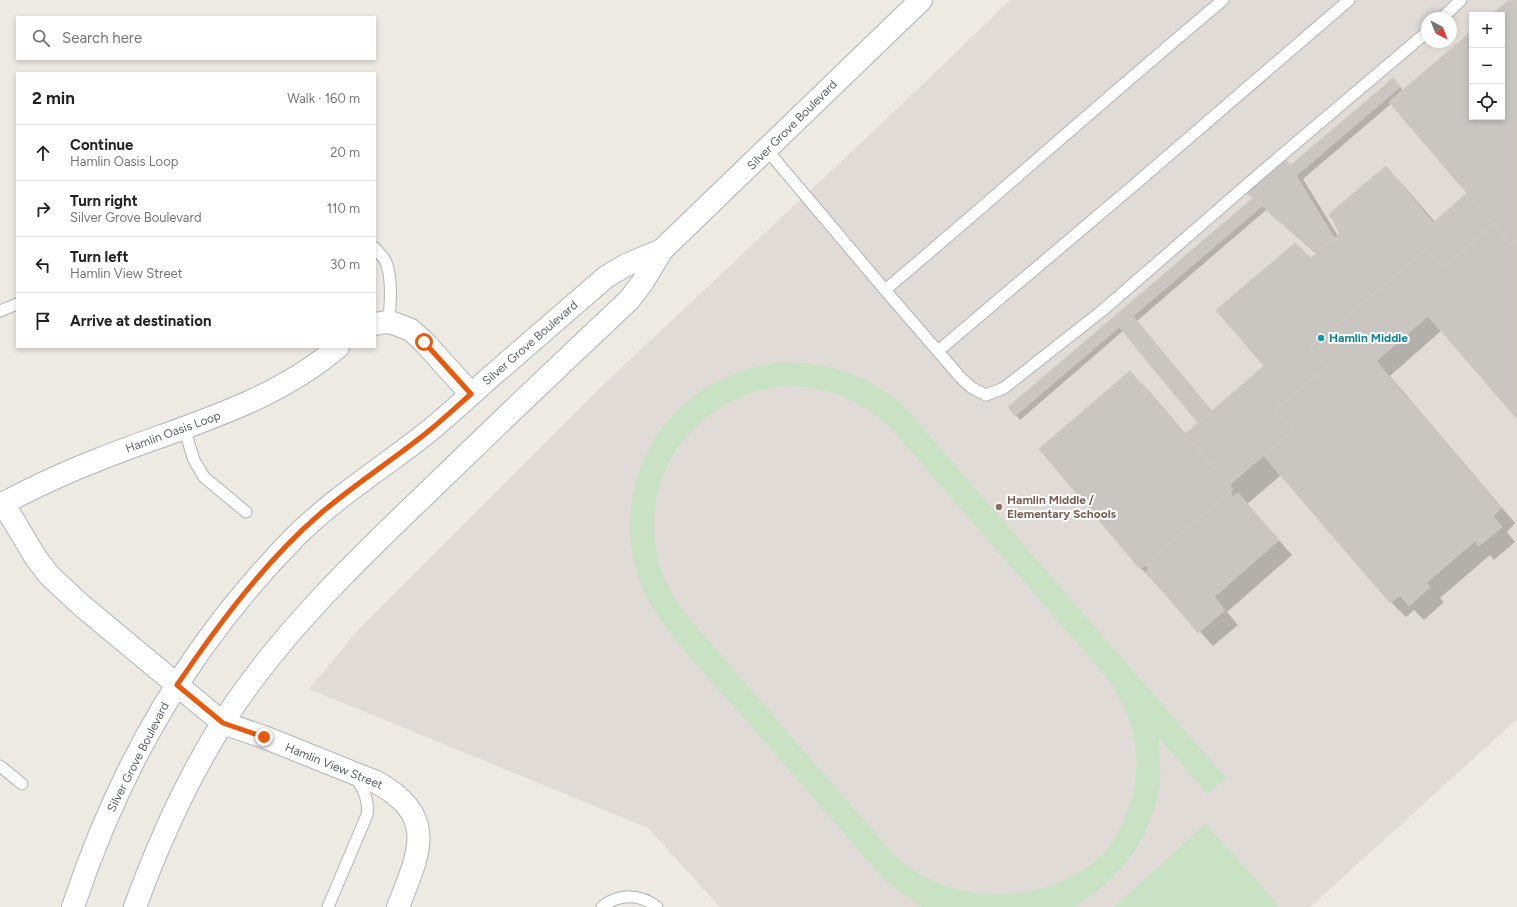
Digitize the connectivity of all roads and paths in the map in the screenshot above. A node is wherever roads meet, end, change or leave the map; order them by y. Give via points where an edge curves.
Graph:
1 (921, 0) edge
2 (1223, 0) edge
3 (1349, 0) edge
4 (1461, 0) edge
5 (1448, 12) edge
6 (1421, 37) edge
7 (767, 150) junction
8 (376, 249) edge
9 (662, 250) junction
10 (885, 290) junction
11 (16, 304) edge
12 (0, 312) edge
13 (382, 323) edge
14 (337, 348) edge
15 (938, 351) junction
16 (471, 394) junction
17 (184, 428) junction
18 (2, 504) edge
19 (246, 512) dead end
20 (177, 685) junction
21 (223, 723) junction
22 (0, 766) edge
23 (352, 772) junction
24 (22, 784) dead end
25 (74, 907) edge
26 (135, 907) edge
27 (328, 907) edge
28 (398, 907) edge
29 (602, 907) edge
30 (657, 907) edge

1 - 7 street, Silver Grove Boulevard
2 - 10 lane
3 - 15 lane
4 - 5 lane
6 - 15 lane via 1103,310 1004,388 986,395 972,388
7 - 9 street, Silver Grove Boulevard
7 - 10 lane
8 - 13 lane via 388,267 390,289
9 - 16 street, Silver Grove Boulevard via 626,265 606,277
9 - 21 street, Silver Grove Boulevard via 629,300 411,508 305,614 256,675
10 - 15 lane
11 - 12 lane
13 - 16 street via 403,325 418,335
14 - 17 street, Hamlin Oasis Loop via 298,376 261,396
16 - 20 street, Silver Grove Boulevard via 425,434 321,513 296,537 231,610
17 - 18 street, Hamlin Oasis Loop via 99,459
17 - 19 lane via 194,460 204,477
18 - 20 street, Hamlin View Street via 49,575
20 - 21 street, Hamlin View Street
20 - 25 street, Silver Grove Boulevard via 150,729 114,801 96,843
21 - 23 street, Hamlin View Street
21 - 26 street, Silver Grove Boulevard via 166,827
22 - 24 lane
23 - 27 lane via 365,792 368,803 367,815
23 - 28 street, Hamlin View Street via 390,789 407,805 417,822 418,851
29 - 30 lane via 619,898 632,896 648,900

